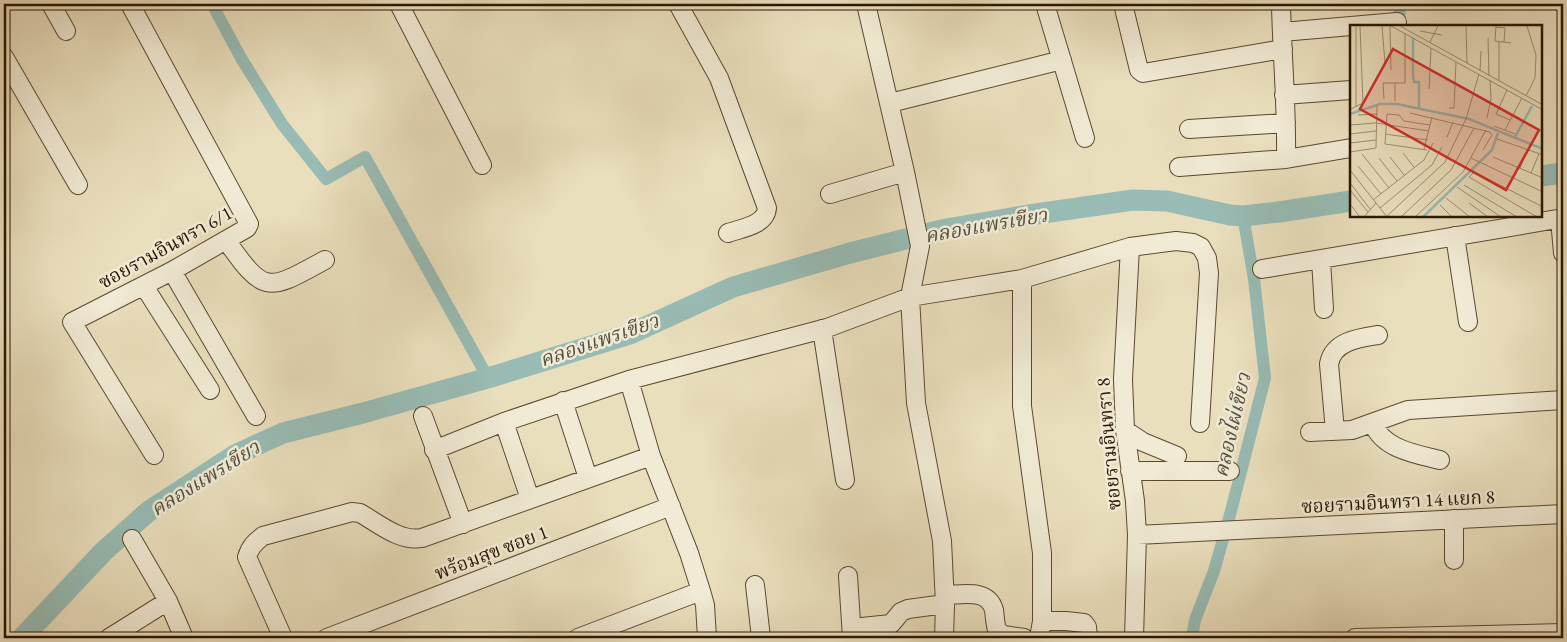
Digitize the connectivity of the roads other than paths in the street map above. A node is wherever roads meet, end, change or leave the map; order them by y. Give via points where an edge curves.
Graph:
1 (51, 4) edge
2 (130, 4) edge
3 (399, 4) edge
4 (678, 4) edge
5 (866, 4) edge
6 (1045, 4) edge
7 (1123, 4) edge
8 (1281, 4) edge
9 (1397, 22) dead end
10 (1379, 25) edge
11 (1350, 30) edge
12 (66, 31) dead end
13 (1282, 41) junction
14 (4, 58) edge
15 (1062, 60) junction
16 (1350, 90) edge
17 (1284, 95) junction
18 (890, 103) junction
19 (1286, 123) junction
20 (1189, 130) dead end
21 (1085, 138) dead end
22 (1350, 148) edge
23 (1286, 159) junction
24 (482, 165) dead end
25 (1179, 167) dead end
26 (905, 172) junction
27 (78, 185) dead end
28 (830, 194) dead end
29 (1561, 218) edge
30 (728, 233) dead end
31 (1456, 236) junction
32 (226, 240) junction
33 (1130, 246) junction
34 (1563, 253) edge
35 (325, 260) dead end
36 (1320, 260) junction
37 (1262, 269) dead end
38 (172, 272) junction
39 (1022, 278) junction
40 (144, 286) junction
41 (910, 297) junction
42 (1324, 309) dead end
43 (1468, 322) dead end
44 (822, 329) junction
45 (1378, 335) dead end
46 (629, 380) junction
47 (210, 390) dead end
48 (1563, 400) edge
49 (563, 401) junction
50 (256, 416) dead end
51 (423, 416) dead end
52 (504, 422) junction
53 (1200, 423) dead end
54 (1373, 423) junction
55 (1125, 430) junction
56 (1335, 431) junction
57 (1310, 432) dead end
58 (434, 450) junction
59 (154, 455) dead end
60 (651, 456) junction
61 (1177, 456) dead end
62 (1440, 460) dead end
63 (1130, 471) junction
64 (1230, 471) dead end
65 (588, 478) junction
66 (845, 480) dead end
67 (530, 499) junction
68 (671, 506) junction
69 (1563, 514) edge
70 (1454, 519) junction
71 (462, 524) junction
72 (1137, 535) junction
73 (132, 540) dead end
74 (1454, 560) dead end
75 (848, 576) dead end
76 (755, 585) dead end
77 (701, 591) junction
78 (945, 600) junction
79 (168, 602) junction
80 (1041, 630) edge
81 (852, 633) edge
82 (1563, 633) edge
83 (109, 638) edge
84 (184, 638) edge
85 (283, 638) edge
86 (327, 638) edge
87 (578, 638) edge
88 (707, 638) edge
89 (761, 638) edge
90 (944, 638) edge
91 (1024, 638) edge
92 (1088, 638) edge
93 (1134, 638) edge
94 (1355, 638) edge

1 - 12 street
2 - 32 street, ซอยรามอินทรา 6/1 via 248,220 247,228
3 - 24 street
4 - 30 street via 720,78 767,208 762,220
5 - 18 street
6 - 15 street
7 - 13 street via 1139,70 1143,73
8 - 13 street
9 - 10 street
11 - 13 street
13 - 17 street
14 - 27 street
15 - 18 street
15 - 21 street
16 - 17 street
17 - 19 street
18 - 26 street
19 - 20 street
19 - 23 street
22 - 23 street
23 - 25 street
26 - 28 street
26 - 41 street via 920,246
29 - 31 street
29 - 34 street
31 - 36 street
31 - 43 street
32 - 35 street via 252,274 270,283 288,281
32 - 38 street, ซอยรามอินทรา 6/1
33 - 39 street
33 - 53 street via 1176,241 1193,243 1202,247 1207,258
33 - 55 street, ซอยรามอินทรา 8 via 1123,353
36 - 37 street
36 - 42 street
38 - 40 street, ซอยรามอินทรา 6/1
38 - 50 street
39 - 41 street
39 - 80 street via 1022,406 1042,552
40 - 47 street
40 - 59 street, ซอยรามอินทรา 6/1 via 72,322
41 - 44 street
41 - 78 street via 916,403 942,540
44 - 46 street
44 - 66 street
45 - 56 street via 1354,339 1330,357
46 - 49 street
46 - 60 street
48 - 54 street via 1408,410
49 - 52 street
49 - 65 street
51 - 58 street
52 - 58 street
52 - 67 street
54 - 56 street via 1352,430
54 - 62 street via 1376,432 1388,443
55 - 61 street via 1143,442
55 - 63 street, ซอยรามอินทรา 8
56 - 57 street
58 - 71 street
60 - 65 street
60 - 68 street
63 - 64 street
63 - 72 street, ซอยรามอินทรา 8
65 - 67 street
67 - 71 street
68 - 77 street
68 - 86 street, พร้อมสุข ซอย 1
69 - 70 street, ซอยรามอินทรา 14 แยก 8
70 - 72 street, ซอยรามอินทรา 14 แยก 8
70 - 74 street
71 - 85 street via 413,540 352,512 263,536 254,543 247,557
72 - 93 street, ซอยรามอินทรา 8
73 - 79 street
75 - 81 street
76 - 89 street
77 - 87 street
77 - 88 street
78 - 81 street via 901,612 892,624
78 - 90 street
78 - 91 street via 980,594 988,599 994,610 997,630 1003,635
79 - 83 street
79 - 84 street
80 - 92 street via 1066,621 1084,624
82 - 94 street

